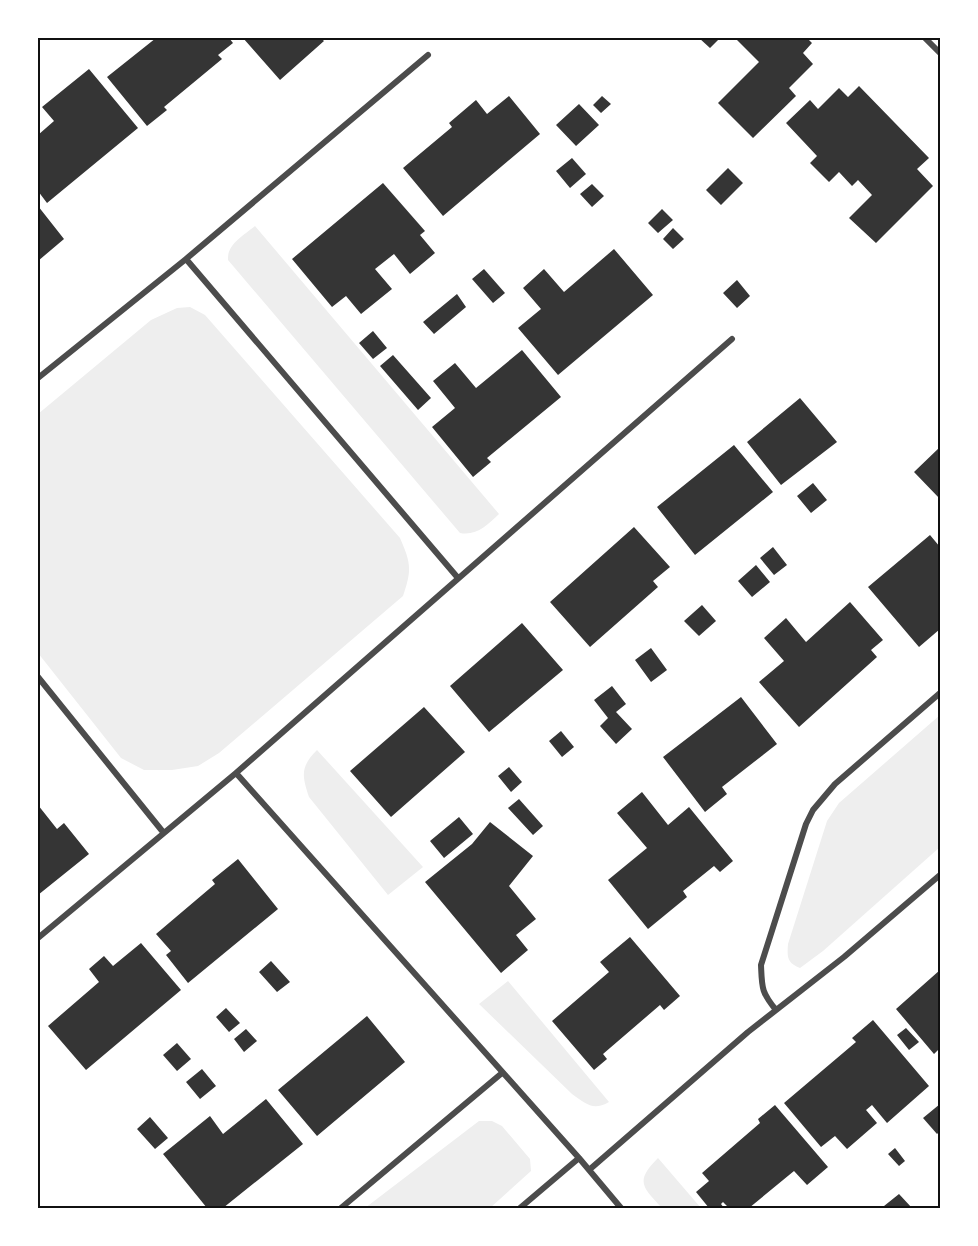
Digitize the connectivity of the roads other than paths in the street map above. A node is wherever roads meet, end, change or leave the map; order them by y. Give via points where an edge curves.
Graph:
1 (925, 38) edge
2 (940, 53) edge
3 (428, 55) dead end
4 (186, 259) junction
5 (732, 339) dead end
6 (38, 378) edge
7 (458, 578) junction
8 (38, 677) edge
9 (940, 693) edge
10 (236, 773) junction
11 (164, 832) junction
12 (940, 875) edge
13 (38, 938) edge
14 (776, 1010) junction
15 (502, 1073) junction
16 (579, 1158) junction
17 (589, 1170) junction
18 (340, 1209) edge
19 (520, 1209) edge
20 (621, 1209) edge

1 - 2 street
3 - 4 street
4 - 6 street
4 - 7 street
5 - 7 street
7 - 10 street
8 - 11 street
9 - 14 street via 835,784 813,810 761,965 762,987
10 - 11 street
10 - 15 street
11 - 13 street
12 - 14 street
14 - 17 street
15 - 16 street
15 - 18 street
16 - 17 street
16 - 19 street
17 - 20 street

